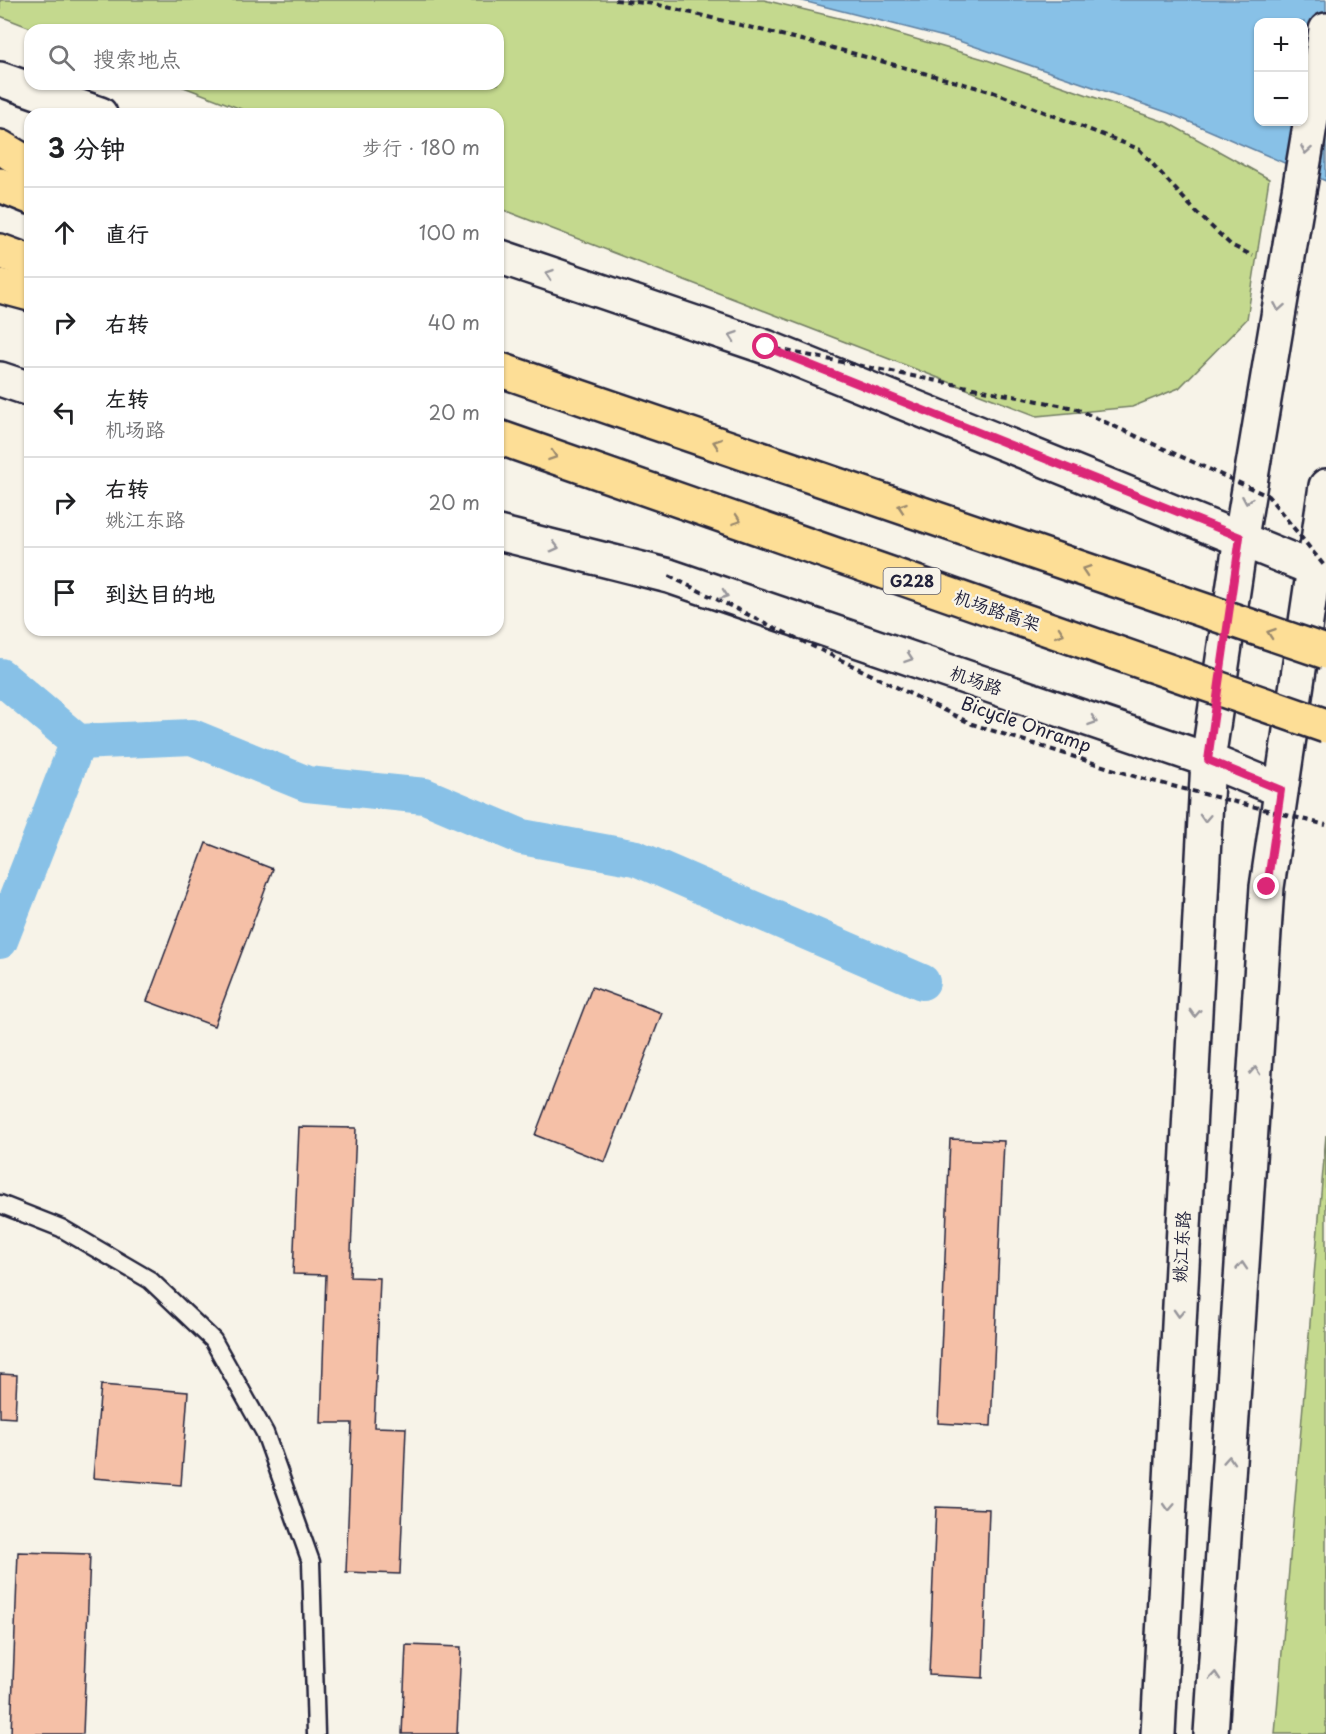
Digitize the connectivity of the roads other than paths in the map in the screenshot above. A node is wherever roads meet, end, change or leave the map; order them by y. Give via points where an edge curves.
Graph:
1 (1326, 30) edge
2 (0, 79) edge
3 (24, 87) edge
4 (31, 90) edge
5 (83, 108) edge
6 (0, 147) edge
7 (24, 161) edge
8 (0, 185) edge
9 (24, 195) edge
10 (0, 251) edge
11 (504, 258) edge
12 (24, 260) edge
13 (0, 286) edge
14 (24, 292) edge
15 (504, 371) edge
16 (0, 379) edge
17 (24, 387) edge
18 (504, 439) edge
19 (1326, 486) edge
20 (504, 535) edge
21 (1240, 537) junction
22 (1320, 568) edge
23 (1326, 652) edge
24 (1326, 726) edge
25 (1208, 760) junction
26 (1281, 790) junction
27 (0, 1204) edge
28 (316, 1734) edge
29 (1158, 1734) edge
30 (1211, 1734) edge

1 -> 21 main road, 姚江东路
2 - 3 main road
4 - 5 main road
6 - 7 highway
8 - 9 highway
10 - 12 highway
21 -> 11 main road via 766,347
13 - 14 highway
23 -> 15 highway, bridge
16 - 17 main road
18 -> 24 highway, 机场路高架 / G228, bridge
19 - 22 main road
20 -> 25 main road, 机场路 via 669,576
21 - 22 main road
21 - 25 main road, 姚江东路
22 - 26 main road
25 - 26 main road, 机场路
25 -> 29 main road, 姚江东路
30 -> 26 main road via 1267,887
27 - 28 lane via 61,1228 150,1280 213,1340 265,1433 311,1562

